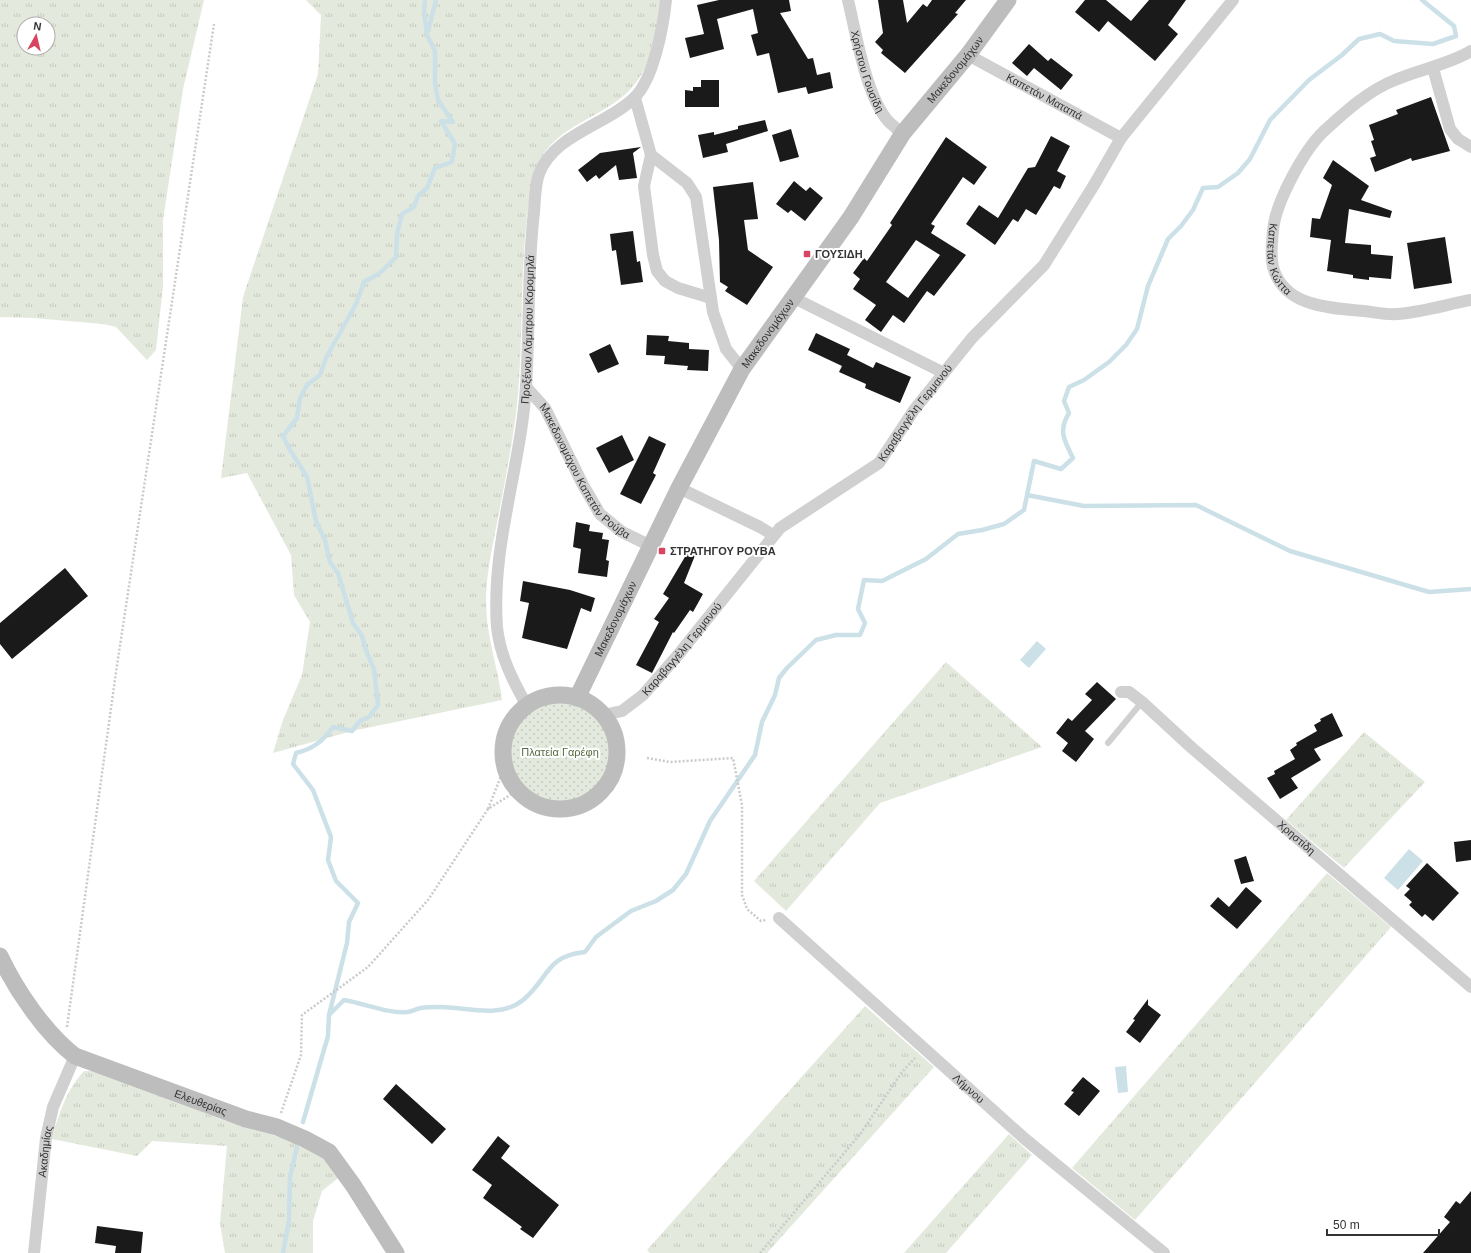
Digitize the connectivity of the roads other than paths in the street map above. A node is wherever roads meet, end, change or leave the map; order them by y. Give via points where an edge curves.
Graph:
1 (666, 0) edge
2 (848, 0) edge
3 (1008, 0) edge
4 (1233, 0) edge
5 (1471, 51) edge
6 (968, 55) junction
7 (1433, 68) junction
8 (635, 98) junction
9 (903, 133) junction
10 (1121, 138) junction
11 (1471, 147) edge
12 (651, 155) junction
13 (711, 298) junction
14 (794, 298) junction
15 (1471, 300) edge
16 (742, 369) junction
17 (944, 373) junction
18 (526, 386) junction
19 (679, 488) junction
20 (773, 535) junction
21 (651, 546) junction
22 (1121, 692) dead end
23 (577, 698) junction
24 (1142, 702) junction
25 (527, 706) junction
26 (603, 715) junction
27 (1108, 743) dead end
28 (779, 918) road end
29 (0, 956) edge
30 (1471, 987) edge
31 (70, 1052) junction
32 (1158, 1251) edge
33 (34, 1253) edge
34 (396, 1253) edge

1 - 8 street, Προξένου Λάμπρου Κορομηλά via 660,40 647,78
2 - 9 street, Χρήστου Γουσίδη via 873,95 888,121
3 - 6 street, Μακεδονομάχων
4 - 10 street, Καραβαγγέλη Γερμανού
5 - 7 street, Καπετάν Κώττα
6 - 9 street, Μακεδονομάχων
6 - 10 street, Καπετάν Ματαπά
7 - 11 street via 1450,129 1458,140
7 - 15 street, Καπετάν Κώττα via 1394,80 1370,94 1323,132 1289,180 1273,220 1273,267 1282,284 1301,300 1327,308 1397,314
8 - 12 street
8 - 18 street, Προξένου Λάμπρου Κορομηλά via 584,129 549,156 539,174 532,230
9 - 14 street, Μακεδονομάχων via 851,217
10 - 17 street, Καραβαγγέλη Γερμανού via 1044,265 972,338
12 - 13 street via 687,183 696,197
12 - 13 street via 644,186 653,255 658,271 665,281 678,288
13 - 16 street via 726,349
14 - 16 street, Μακεδονομάχων
14 - 17 street
16 - 19 street, Μακεδονομάχων
17 - 20 street, Καραβαγγέλη Γερμανού via 914,410 879,463 786,523
18 - 21 street, Μακεδονομάχου Καπετάν Ρούβα via 545,408 600,514 622,532
18 - 25 street, Προξένου Λάμπρου Κορομηλά via 498,569 496,604 504,658
19 - 20 street
19 - 21 street, Μακεδονομάχων
20 - 26 street, Καραβαγγέλη Γερμανού via 643,695 622,710
21 - 23 street, Μακεδονομάχων
22 - 24 street, Χρηστίδη via 1129,692
23 - 25 street via 551,696
23 - 26 street via 587,702
24 - 27 lane
24 - 30 street, Χρηστίδη via 1192,748
25 - 26 street via 513,719 505,737 503,757 508,775 528,799 540,805 561,808 580,805 593,798 603,790 613,772 617,752 613,732
28 - 32 street, Λήμνου via 1026,1139
29 - 31 street, Ελευθερίας via 43,1025
31 - 33 street, Ακαδημίας via 46,1138
31 - 34 street, Ελευθερίας via 246,1119 276,1127 329,1152

